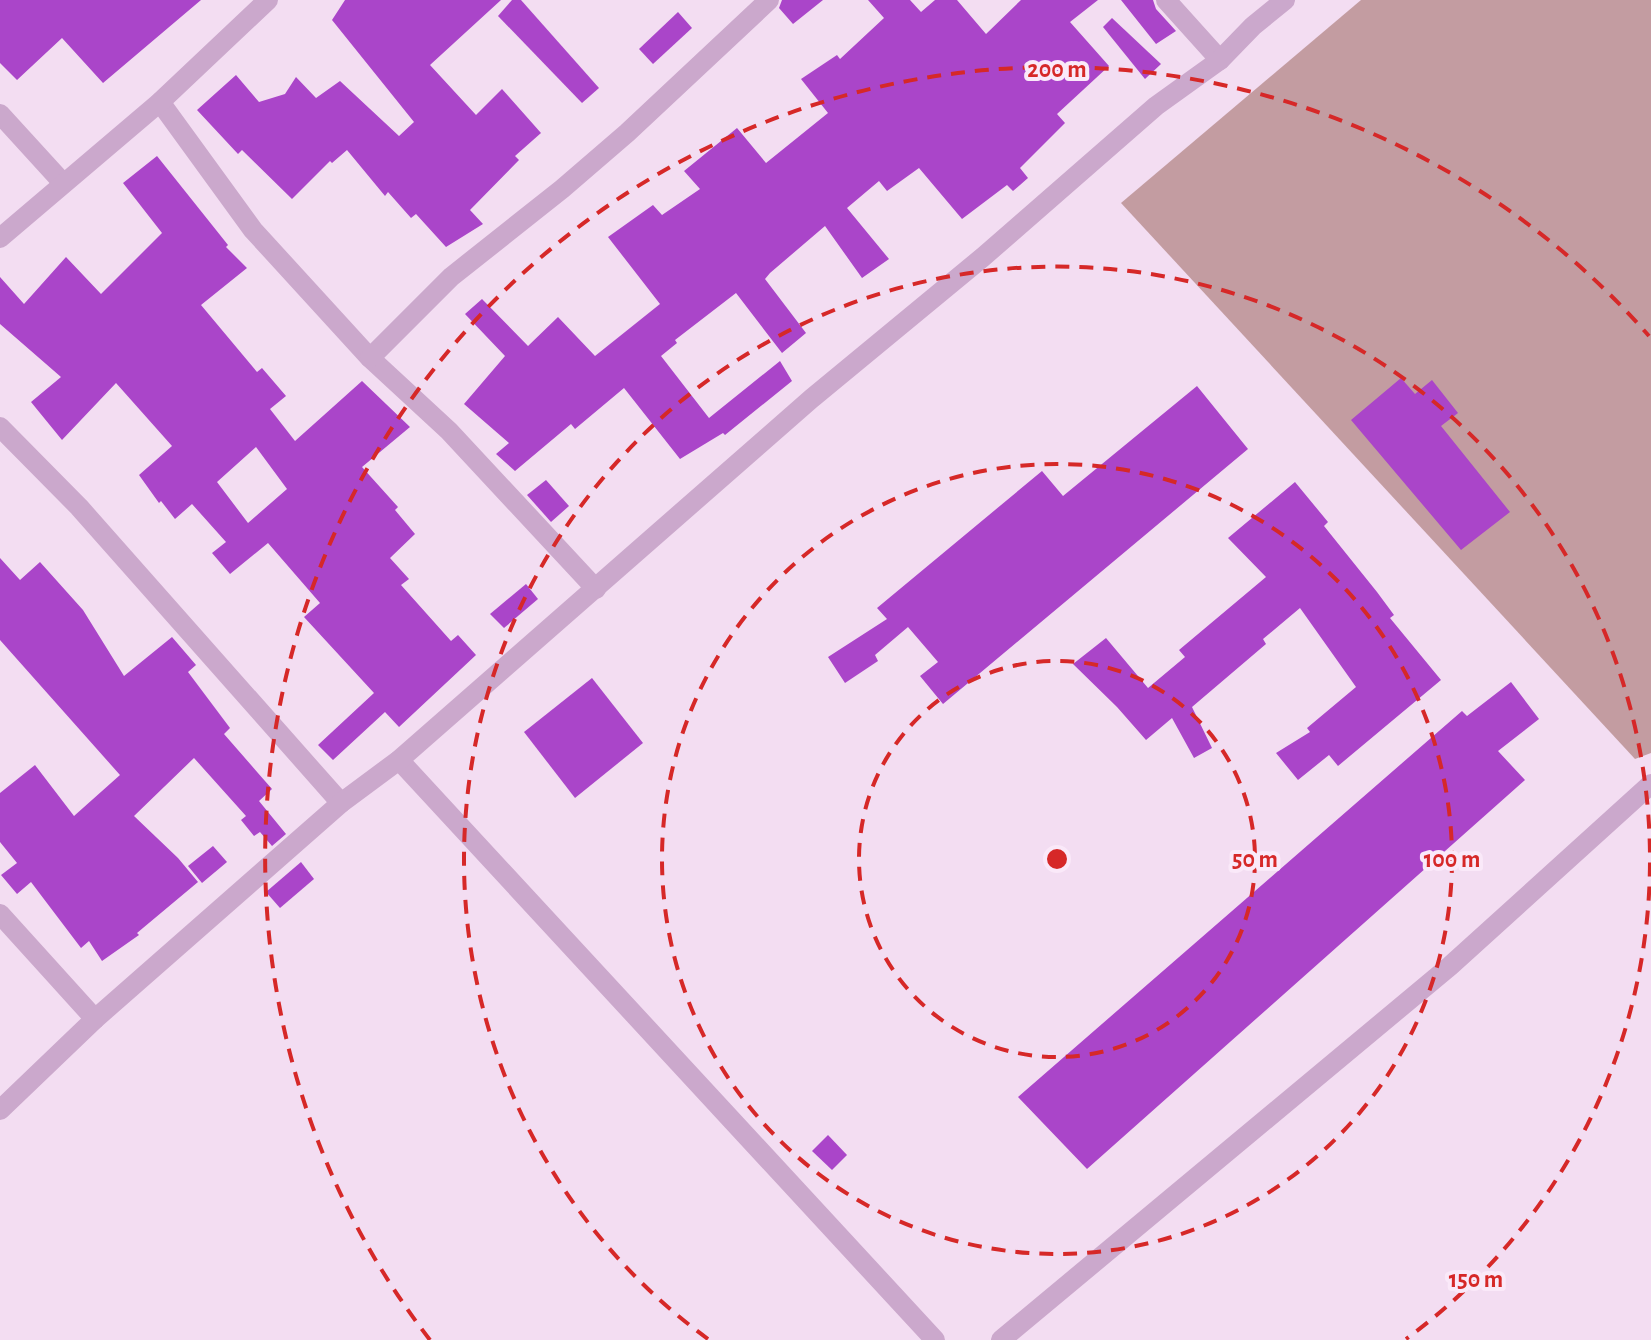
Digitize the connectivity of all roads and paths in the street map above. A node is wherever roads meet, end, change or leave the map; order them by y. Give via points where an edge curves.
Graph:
1 (268, 0) edge
2 (769, 0) edge
3 (1166, 0) edge
4 (1285, 0) edge
5 (1220, 60) junction
6 (160, 102) junction
7 (0, 114) edge
8 (63, 183) junction
9 (0, 238) edge
10 (370, 358) junction
11 (0, 427) edge
12 (596, 589) junction
13 (399, 760) junction
14 (1651, 784) edge
15 (341, 803) junction
16 (0, 914) edge
17 (95, 1019) junction
18 (0, 1110) edge
19 (935, 1340) edge
20 (1001, 1340) edge

1 - 6 street
2 - 10 street via 595,161 451,277
3 - 5 street
4 - 5 street
5 - 12 street via 1156,106
6 - 8 street
6 - 10 street via 253,230
7 - 8 street
8 - 9 street
10 - 12 street via 449,431
11 - 15 street via 79,507
12 - 13 street
13 - 15 street
13 - 19 street
14 - 20 street via 1450,966
15 - 17 street
16 - 17 street
17 - 18 street

